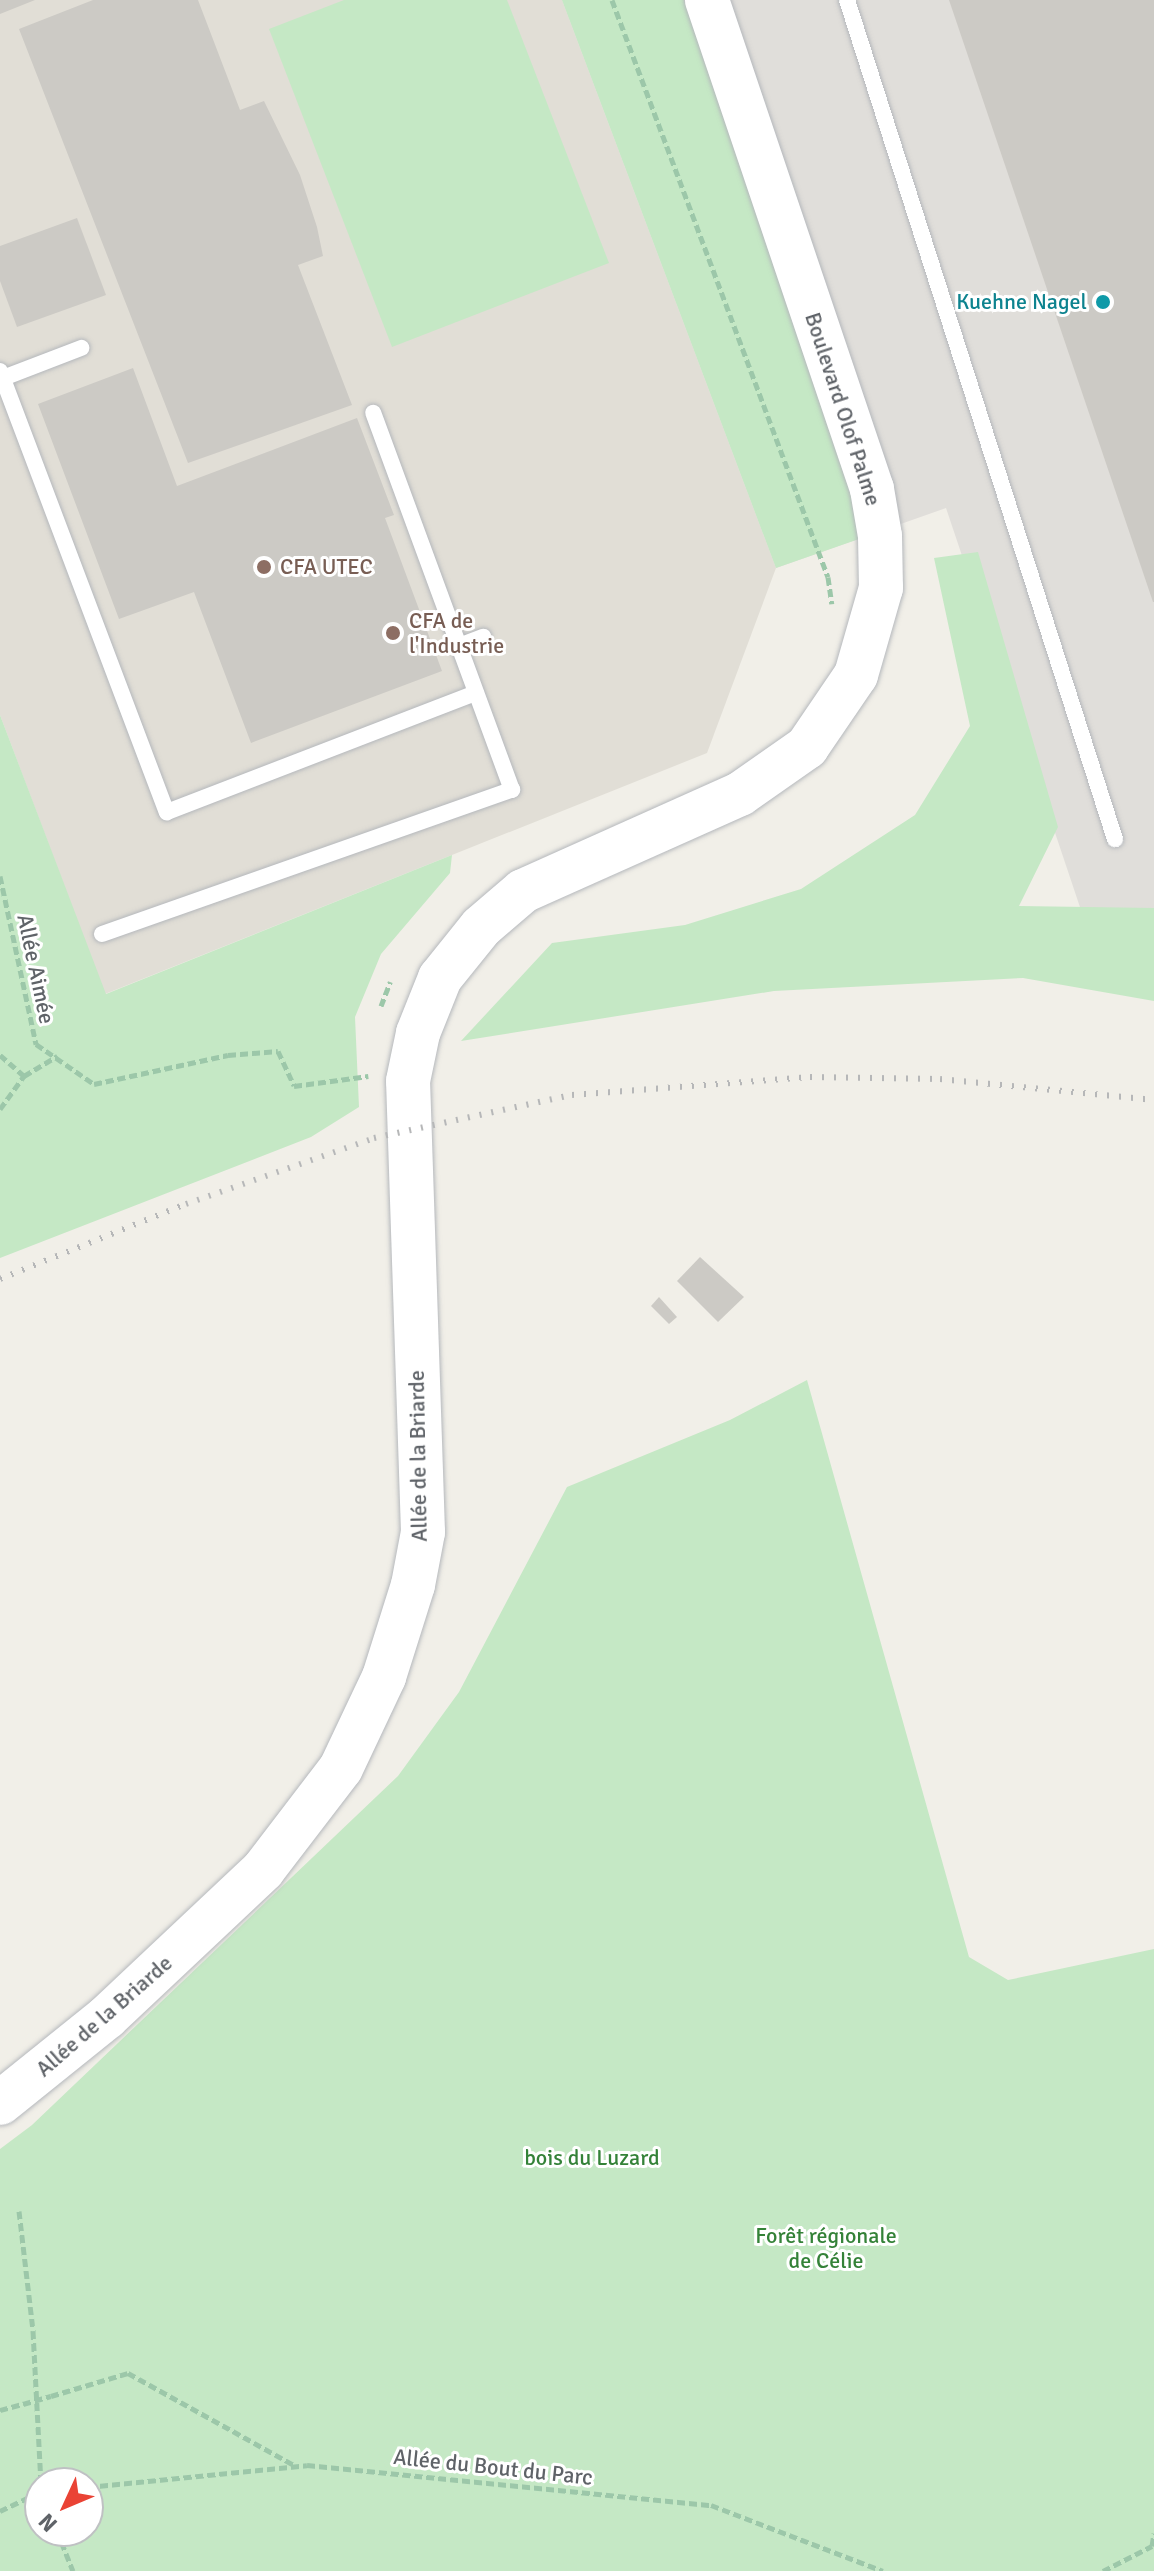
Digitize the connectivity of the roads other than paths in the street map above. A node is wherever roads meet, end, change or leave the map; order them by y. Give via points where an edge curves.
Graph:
1 (707, 0) edge
2 (847, 0) edge
3 (81, 348) dead end
4 (1, 375) edge
5 (373, 413) dead end
6 (483, 637) dead end
7 (459, 646) junction
8 (476, 693) junction
9 (1115, 839) dead end
10 (102, 934) dead end
11 (407, 1129) joint
12 (0, 2103) edge

1 - 11 street, Boulevard Olof Palme via 872,489 881,588 856,675 807,747 740,794 523,891 460,949 440,978 418,1033
2 - 9 lane
3 - 4 lane
4 - 8 lane via 167,812
5 - 7 lane
6 - 7 lane
7 - 8 lane
8 - 10 lane via 512,790
11 - 12 street, Allée de la Briarde via 423,1532 400,1634 378,1692 341,1768 263,1870 107,2017

